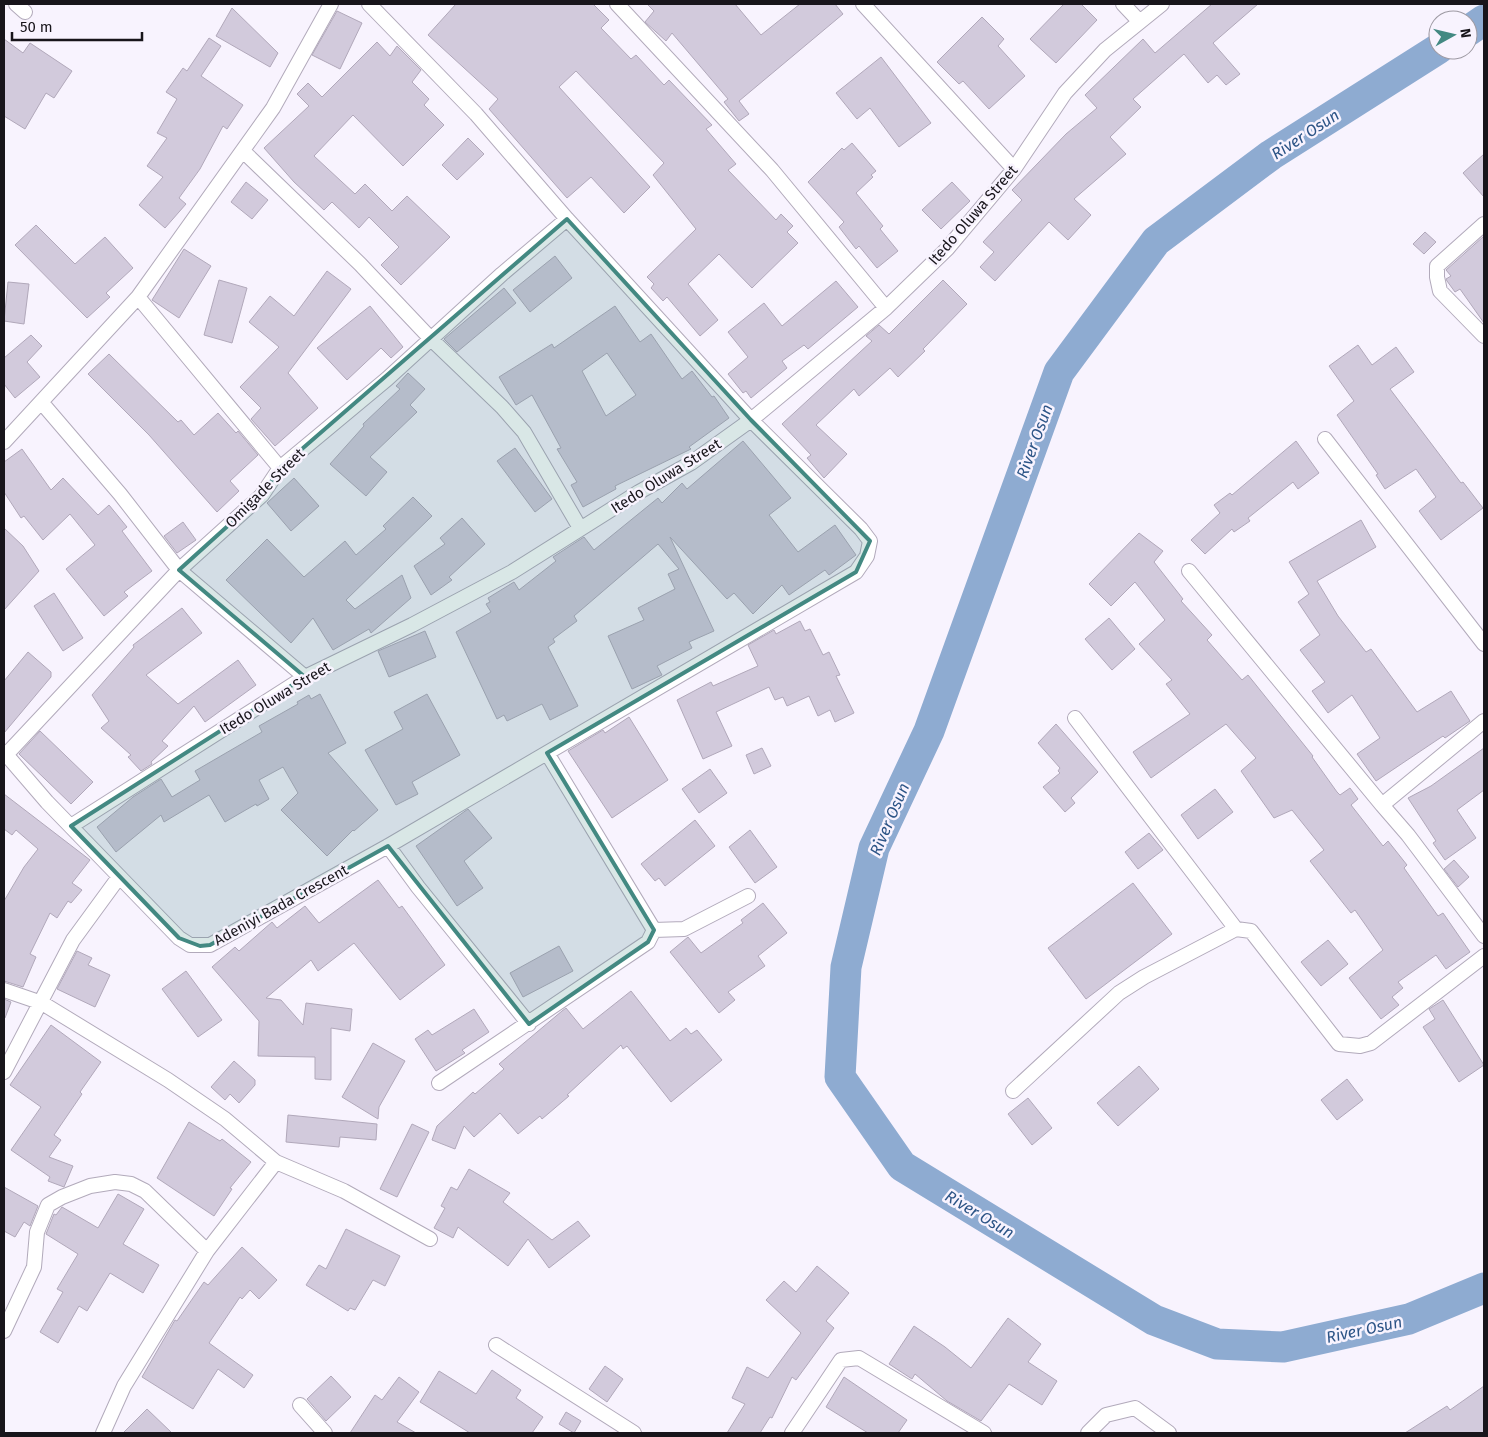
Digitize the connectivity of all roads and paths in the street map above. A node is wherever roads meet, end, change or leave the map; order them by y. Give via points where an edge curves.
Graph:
1 (330, 4) edge
2 (369, 4) edge
3 (618, 4) edge
4 (862, 4) edge
5 (1124, 4) edge
6 (1162, 4) edge
7 (1139, 21) junction
8 (243, 151) junction
9 (1014, 169) junction
10 (568, 219) junction
11 (1484, 224) edge
12 (138, 297) junction
13 (886, 308) junction
14 (1484, 336) edge
15 (431, 340) junction
16 (42, 403) junction
17 (751, 420) junction
18 (1325, 439) dead end
19 (4, 442) edge
20 (280, 468) junction
21 (580, 528) junction
22 (179, 570) junction
23 (1189, 571) dead end
24 (1484, 644) edge
25 (305, 676) junction
26 (1076, 718) dead end
27 (1484, 721) edge
28 (547, 754) junction
29 (4, 755) edge
30 (1382, 805) junction
31 (71, 826) junction
32 (388, 846) junction
33 (119, 877) junction
34 (748, 896) dead end
35 (1236, 929) junction
36 (654, 930) junction
37 (1484, 936) edge
38 (1484, 956) edge
39 (4, 990) edge
40 (42, 1003) junction
41 (529, 1024) junction
42 (4, 1072) edge
43 (439, 1083) dead end
44 (1013, 1091) dead end
45 (276, 1162) junction
46 (430, 1239) dead end
47 (208, 1251) junction
48 (4, 1331) edge
49 (496, 1345) dead end
50 (300, 1405) dead end
51 (109, 1419) junction
52 (92, 1433) edge
53 (103, 1433) edge
54 (325, 1433) edge
55 (634, 1433) edge
56 (792, 1433) edge
57 (984, 1433) edge
58 (1088, 1433) edge
59 (1169, 1433) edge

1 - 8 street via 273,108
2 - 10 street, Adeniyi Bada Crescent via 476,114
3 - 13 street via 772,170
4 - 9 street
5 - 7 street
6 - 7 street, Itedo Oluwa Street
7 - 9 street, Itedo Oluwa Street via 1105,50 1065,93
8 - 12 street
8 - 15 street via 360,264
9 - 13 street, Itedo Oluwa Street via 947,249
10 - 15 street, Omigade Street
10 - 17 street, Adeniyi Bada Crescent
11 - 14 street via 1437,266 1437,277 1440,291
12 - 16 street
12 - 20 street
13 - 17 street, Itedo Oluwa Street
15 - 20 street, Omigade Street
15 - 21 street via 502,406 524,432
16 - 19 street
16 - 22 street via 120,494
17 - 21 street, Itedo Oluwa Street via 691,463
17 - 28 street, Adeniyi Bada Crescent via 861,529 870,541 867,556 856,572
18 - 24 street
20 - 22 street, Omigade Street via 262,495
21 - 25 street, Itedo Oluwa Street via 512,572
22 - 25 street
22 - 29 street, Omigade Street
23 - 30 street
25 - 31 street, Itedo Oluwa Street
26 - 35 street
27 - 30 street
28 - 32 street, Adeniyi Bada Crescent
28 - 36 street
29 - 31 street, Adeniyi Bada Crescent
30 - 37 street
31 - 33 street, Adeniyi Bada Crescent
32 - 33 street, Adeniyi Bada Crescent via 205,946 190,945 179,938
32 - 41 street
33 - 40 street via 73,940
34 - 36 street via 684,929
35 - 38 street via 1251,931 1339,1044 1350,1046 1371,1043
35 - 44 street via 1119,993
36 - 41 street via 648,942
39 - 40 street
40 - 42 street
40 - 45 street via 184,1091 225,1119
41 - 43 street
45 - 46 street via 344,1191
45 - 47 street
47 - 48 street via 145,1191 131,1184 115,1182 90,1186 48,1205 37,1232 34,1267
47 - 51 street via 124,1386
49 - 55 street
50 - 54 street
51 - 52 street
51 - 53 street
56 - 57 street via 841,1360 859,1358
58 - 59 street via 1106,1415 1135,1408

